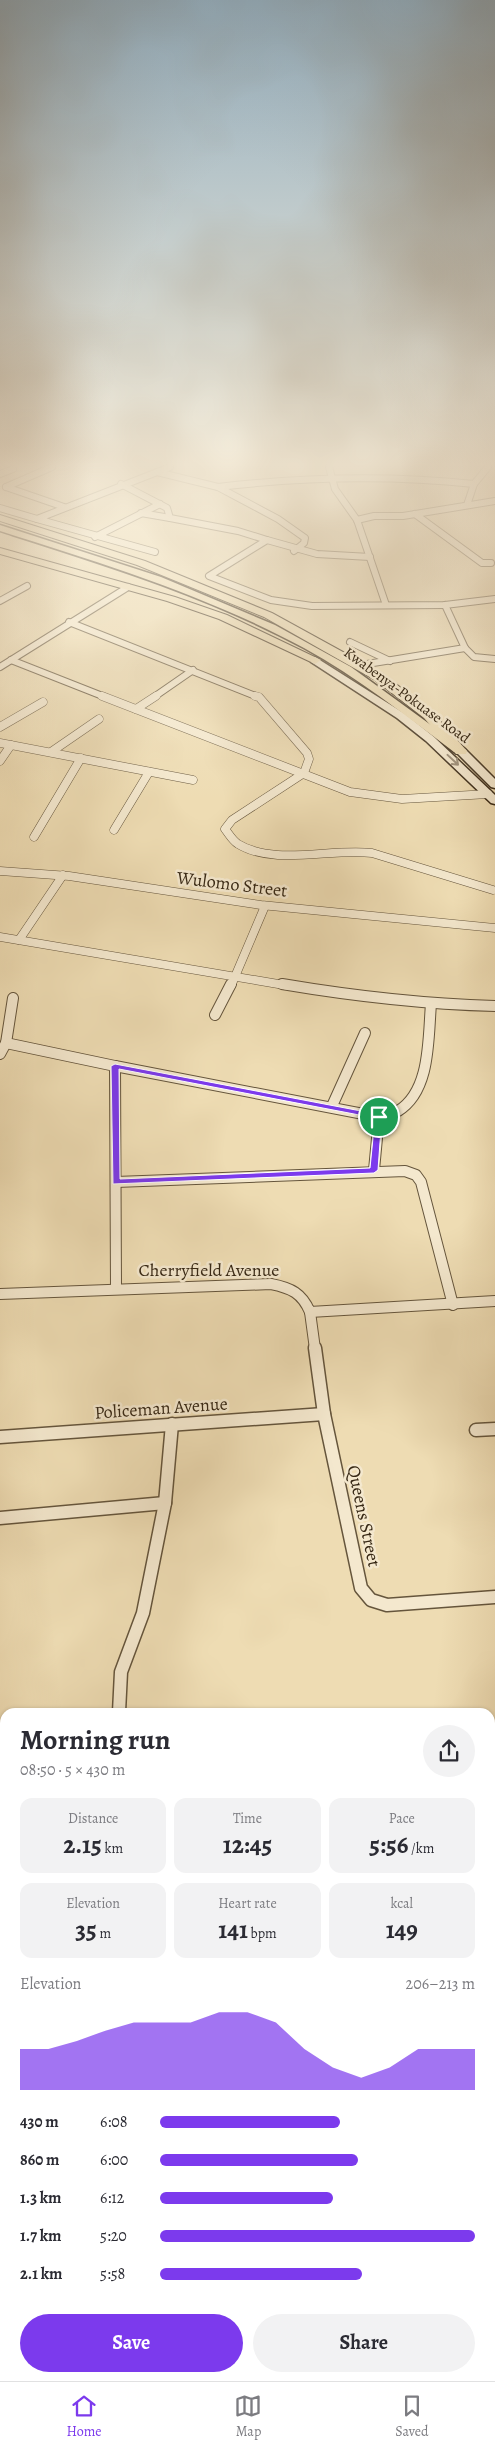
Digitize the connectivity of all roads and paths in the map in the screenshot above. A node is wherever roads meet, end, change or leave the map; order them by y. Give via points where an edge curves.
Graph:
1 (96, 578) edge
2 (137, 578) edge
3 (152, 578) edge
4 (182, 578) edge
5 (210, 578) edge
6 (377, 578) edge
7 (27, 586) dead end
8 (128, 587) junction
9 (495, 599) edge
10 (0, 601) edge
11 (386, 605) junction
12 (445, 605) junction
13 (70, 622) junction
14 (350, 642) dead end
15 (465, 648) junction
16 (495, 659) edge
17 (11, 660) junction
18 (315, 660) junction
19 (390, 661) junction
20 (361, 665) junction
21 (0, 667) edge
22 (192, 670) junction
23 (43, 702) dead end
24 (136, 709) junction
25 (99, 719) dead end
26 (0, 727) edge
27 (0, 743) edge
28 (11, 745) junction
29 (461, 751) junction
30 (50, 752) junction
31 (81, 758) junction
32 (0, 761) edge
33 (149, 772) junction
34 (304, 773) junction
35 (193, 780) dead end
36 (493, 793) edge
37 (114, 830) dead end
38 (34, 837) dead end
39 (0, 871) edge
40 (63, 875) junction
41 (493, 890) dead end
42 (265, 906) junction
43 (495, 928) edge
44 (0, 937) edge
45 (19, 940) junction
46 (235, 977) junction
47 (13, 998) dead end
48 (431, 1004) junction
49 (495, 1006) edge
50 (215, 1015) dead end
51 (365, 1033) dead end
52 (6, 1043) junction
53 (0, 1054) edge
54 (115, 1066) junction
55 (332, 1106) junction
56 (379, 1117) junction
57 (374, 1170) junction
58 (116, 1182) junction
59 (116, 1288) junction
60 (0, 1294) edge
61 (495, 1302) edge
62 (453, 1305) junction
63 (310, 1312) junction
64 (324, 1414) junction
65 (172, 1424) junction
66 (495, 1429) edge
67 (476, 1430) dead end
68 (0, 1437) edge
69 (165, 1503) junction
70 (0, 1518) edge
71 (495, 1597) edge
72 (119, 1708) edge

1 - 8 highway
2 - 18 main road, Kwabenya-Pokuase Road via 242,620
3 - 29 main road, Kwabenya-Pokuase Road via 189,590 274,628 362,678
4 - 20 highway via 268,615
5 - 11 street via 287,604
6 - 11 street
7 - 10 street
8 - 13 street
8 - 18 highway via 223,617
9 - 12 street
11 - 12 street
12 - 15 street
13 - 17 street
13 - 22 street
14 - 19 street
15 - 16 street via 474,657
15 - 19 street
17 - 21 street
17 - 24 street
18 -> 36 main road, Kwabenya-Pokuase Road via 401,716
19 - 20 street
20 - 29 highway via 428,715
22 - 24 street
22 - 34 street via 268,704 307,753 310,759
23 - 26 street
24 - 34 street
25 - 30 street
27 - 28 street
28 - 30 street
28 - 32 street
29 - 36 main road, Kwabenya-Pokuase Road
30 - 31 street
31 - 33 street
31 - 38 street
33 - 35 street
33 - 37 street
34 - 36 street via 350,792 378,799 411,801
34 - 41 street via 232,820 225,829 229,838 238,845 275,854 342,850 372,852
39 - 40 street, Wulomo Street via 30,870
40 - 42 street, Wulomo Street
40 - 45 street
42 - 43 street, Wulomo Street
42 - 46 street
44 - 45 street
45 - 46 street
46 - 48 street via 352,996
46 - 50 street
47 - 52 street
48 - 49 street
48 - 56 street via 424,1070 413,1096 398,1111
51 - 55 street
52 - 53 street
52 - 54 street
54 - 55 street
54 - 58 street
55 - 56 street
56 - 57 street
57 - 58 street
57 - 62 street via 405,1171 416,1175 421,1182
58 - 59 street
59 - 60 street, Cherryfield Avenue
59 - 63 street, Cherryfield Avenue via 271,1284 292,1288 305,1298
61 - 62 street
62 - 63 street
63 - 64 street, Queens Street
64 - 65 street, Policeman Avenue
64 - 71 street, Queens Street via 361,1588 371,1600 387,1605
65 - 68 street, Policeman Avenue
65 - 69 street
66 - 67 street
69 - 70 street
69 - 72 street via 143,1613 121,1672

